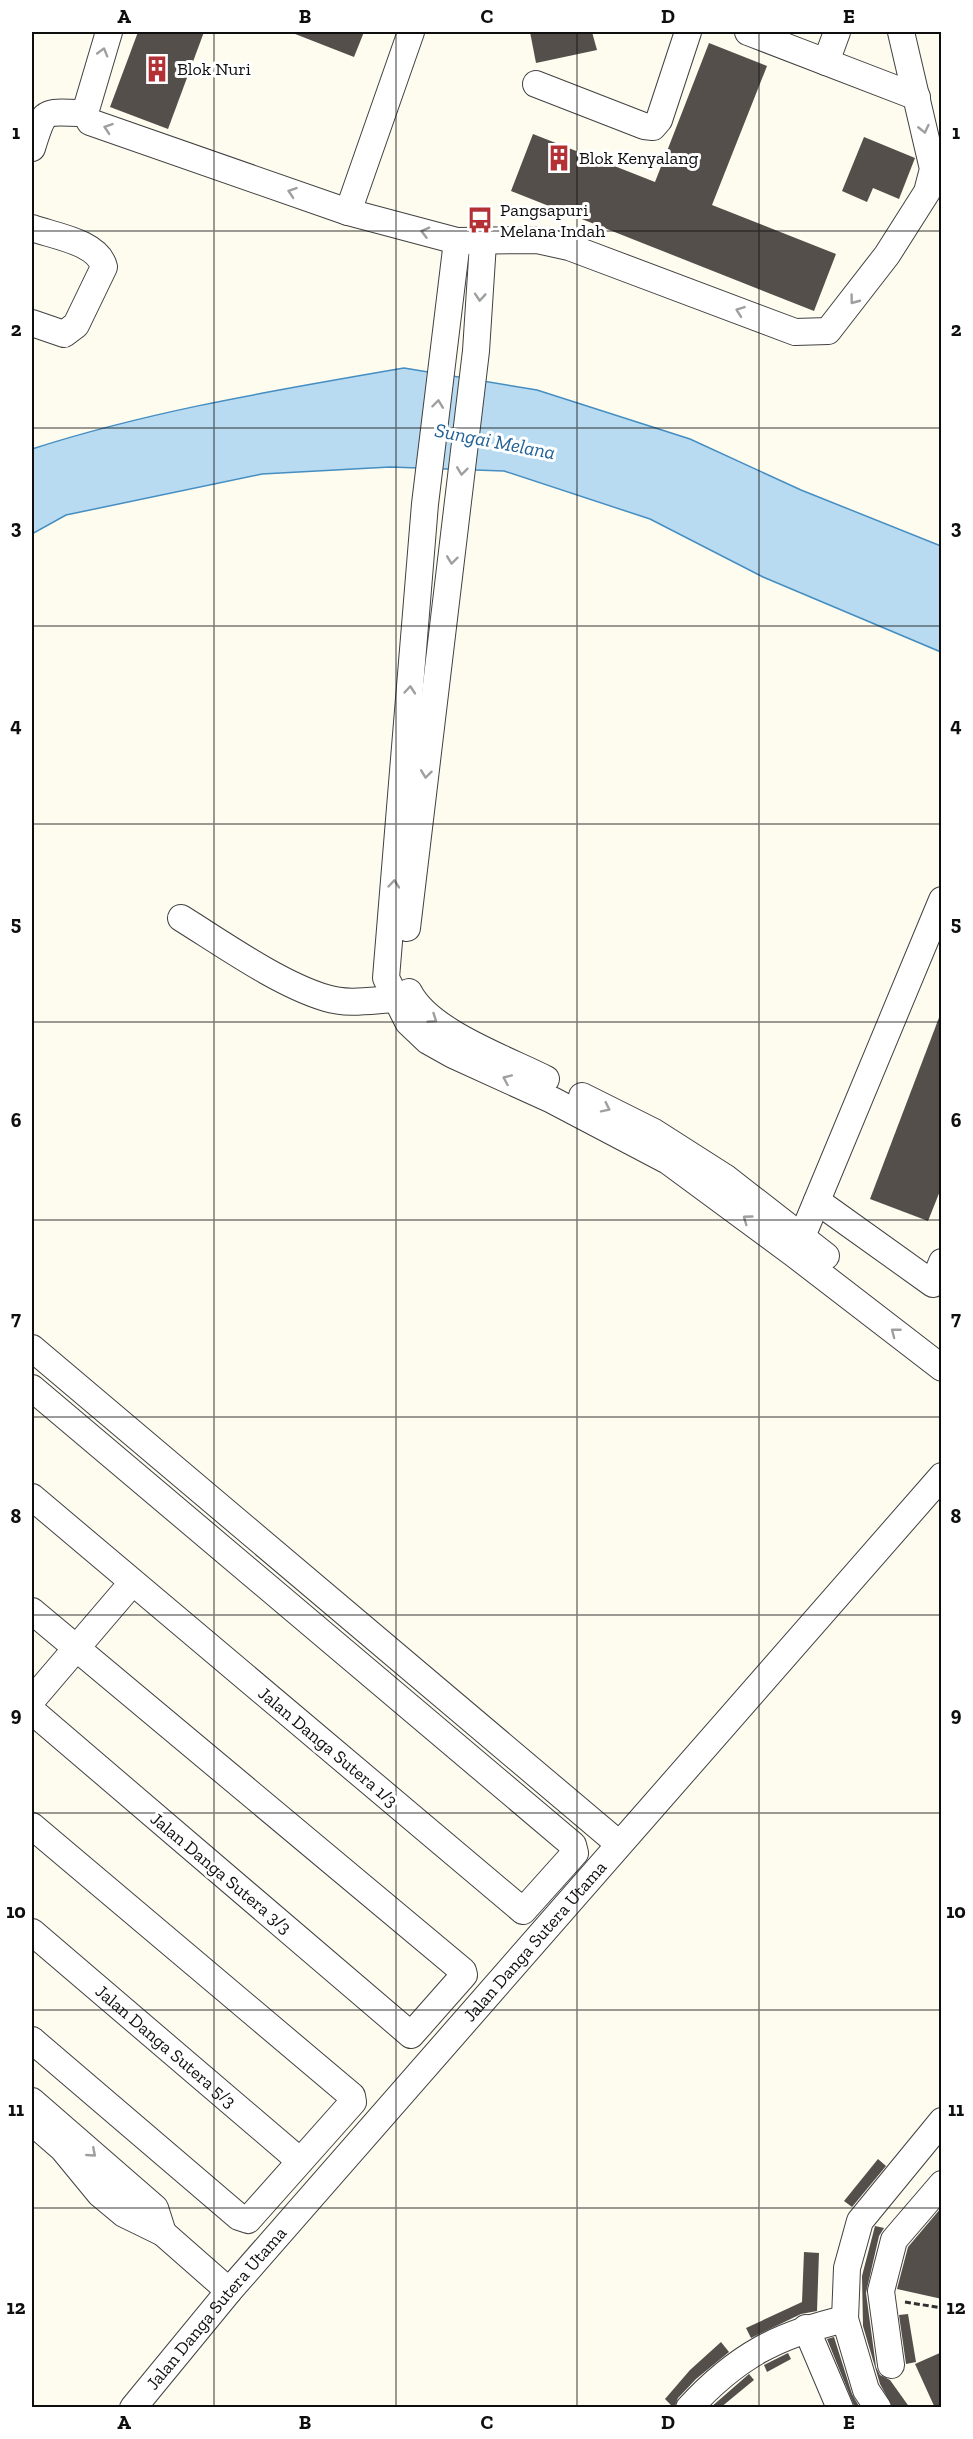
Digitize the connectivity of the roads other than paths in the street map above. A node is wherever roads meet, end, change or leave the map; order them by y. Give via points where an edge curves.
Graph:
1 (109, 32) edge
2 (411, 32) edge
3 (688, 32) edge
4 (748, 32) edge
5 (837, 32) edge
6 (901, 32) edge
7 (826, 62) junction
8 (536, 84) dead end
9 (917, 97) junction
10 (85, 113) junction
11 (32, 148) edge
12 (348, 212) junction
13 (32, 228) edge
14 (457, 241) junction
15 (483, 243) junction
16 (32, 323) edge
17 (942, 900) edge
18 (181, 918) dead end
19 (396, 999) junction
20 (817, 1201) junction
21 (798, 1246) junction
22 (939, 1279) edge
23 (942, 1345) edge
24 (32, 1348) edge
25 (942, 1368) edge
26 (32, 1388) edge
27 (942, 1476) edge
28 (32, 1497) edge
29 (132, 1583) junction
30 (32, 1611) edge
31 (75, 1649) junction
32 (32, 1700) edge
33 (32, 1712) edge
34 (32, 1826) edge
35 (619, 1844) junction
36 (32, 1932) edge
37 (32, 2040) edge
38 (32, 2101) edge
39 (942, 2121) edge
40 (32, 2122) edge
41 (300, 2161) junction
42 (942, 2184) edge
43 (163, 2234) junction
44 (229, 2291) junction
45 (845, 2319) junction
46 (806, 2328) junction
47 (891, 2365) dead end
48 (133, 2408) edge
49 (689, 2408) edge
50 (840, 2408) edge
51 (878, 2408) edge

10 -> 1 street
2 - 12 street
3 - 8 street via 653,127
4 - 7 street
5 - 7 street
6 - 9 street
7 - 9 street
9 -> 15 street via 933,169 927,192 887,255 828,331 795,332 568,247 537,240
10 - 11 street via 48,113 41,119
12 -> 10 street via 90,122
14 -> 12 street
13 - 16 street via 93,250 102,258 104,267 71,330 64,333
14 - 15 street
19 -> 14 street via 386,978 425,504
15 -> 21 street via 476,351 401,976 411,997 427,1016 654,1132 726,1178
17 - 20 street
18 - 19 street via 290,982 327,999
21 -> 19 street via 668,1161 428,1041 408,1022
20 - 21 street
20 - 22 street
21 - 23 street
25 -> 21 street
24 - 35 street
26 - 29 street, Jalan Danga Sutera 1/3 via 573,1845 574,1853 524,1911
27 - 35 street, Jalan Danga Sutera Utama
28 - 29 street, Jalan Danga Sutera 1/3
29 - 31 street
30 - 31 street
31 - 32 street
31 - 33 street, Jalan Danga Sutera 3/3 via 464,1975 411,2036
34 - 41 street via 352,2096 353,2102
35 - 44 street, Jalan Danga Sutera Utama
36 - 41 street, Jalan Danga Sutera 5/3
37 - 41 street via 239,2217 248,2220
38 -> 43 street via 155,2208
39 - 45 street via 860,2221 847,2268
40 - 43 street via 63,2148 100,2194 124,2214
42 - 47 street via 894,2240 881,2291
43 - 44 street
44 - 48 street, Jalan Danga Sutera Utama
45 - 46 street
45 - 51 street via 866,2390
46 - 49 street via 746,2356 717,2377
46 - 50 street

